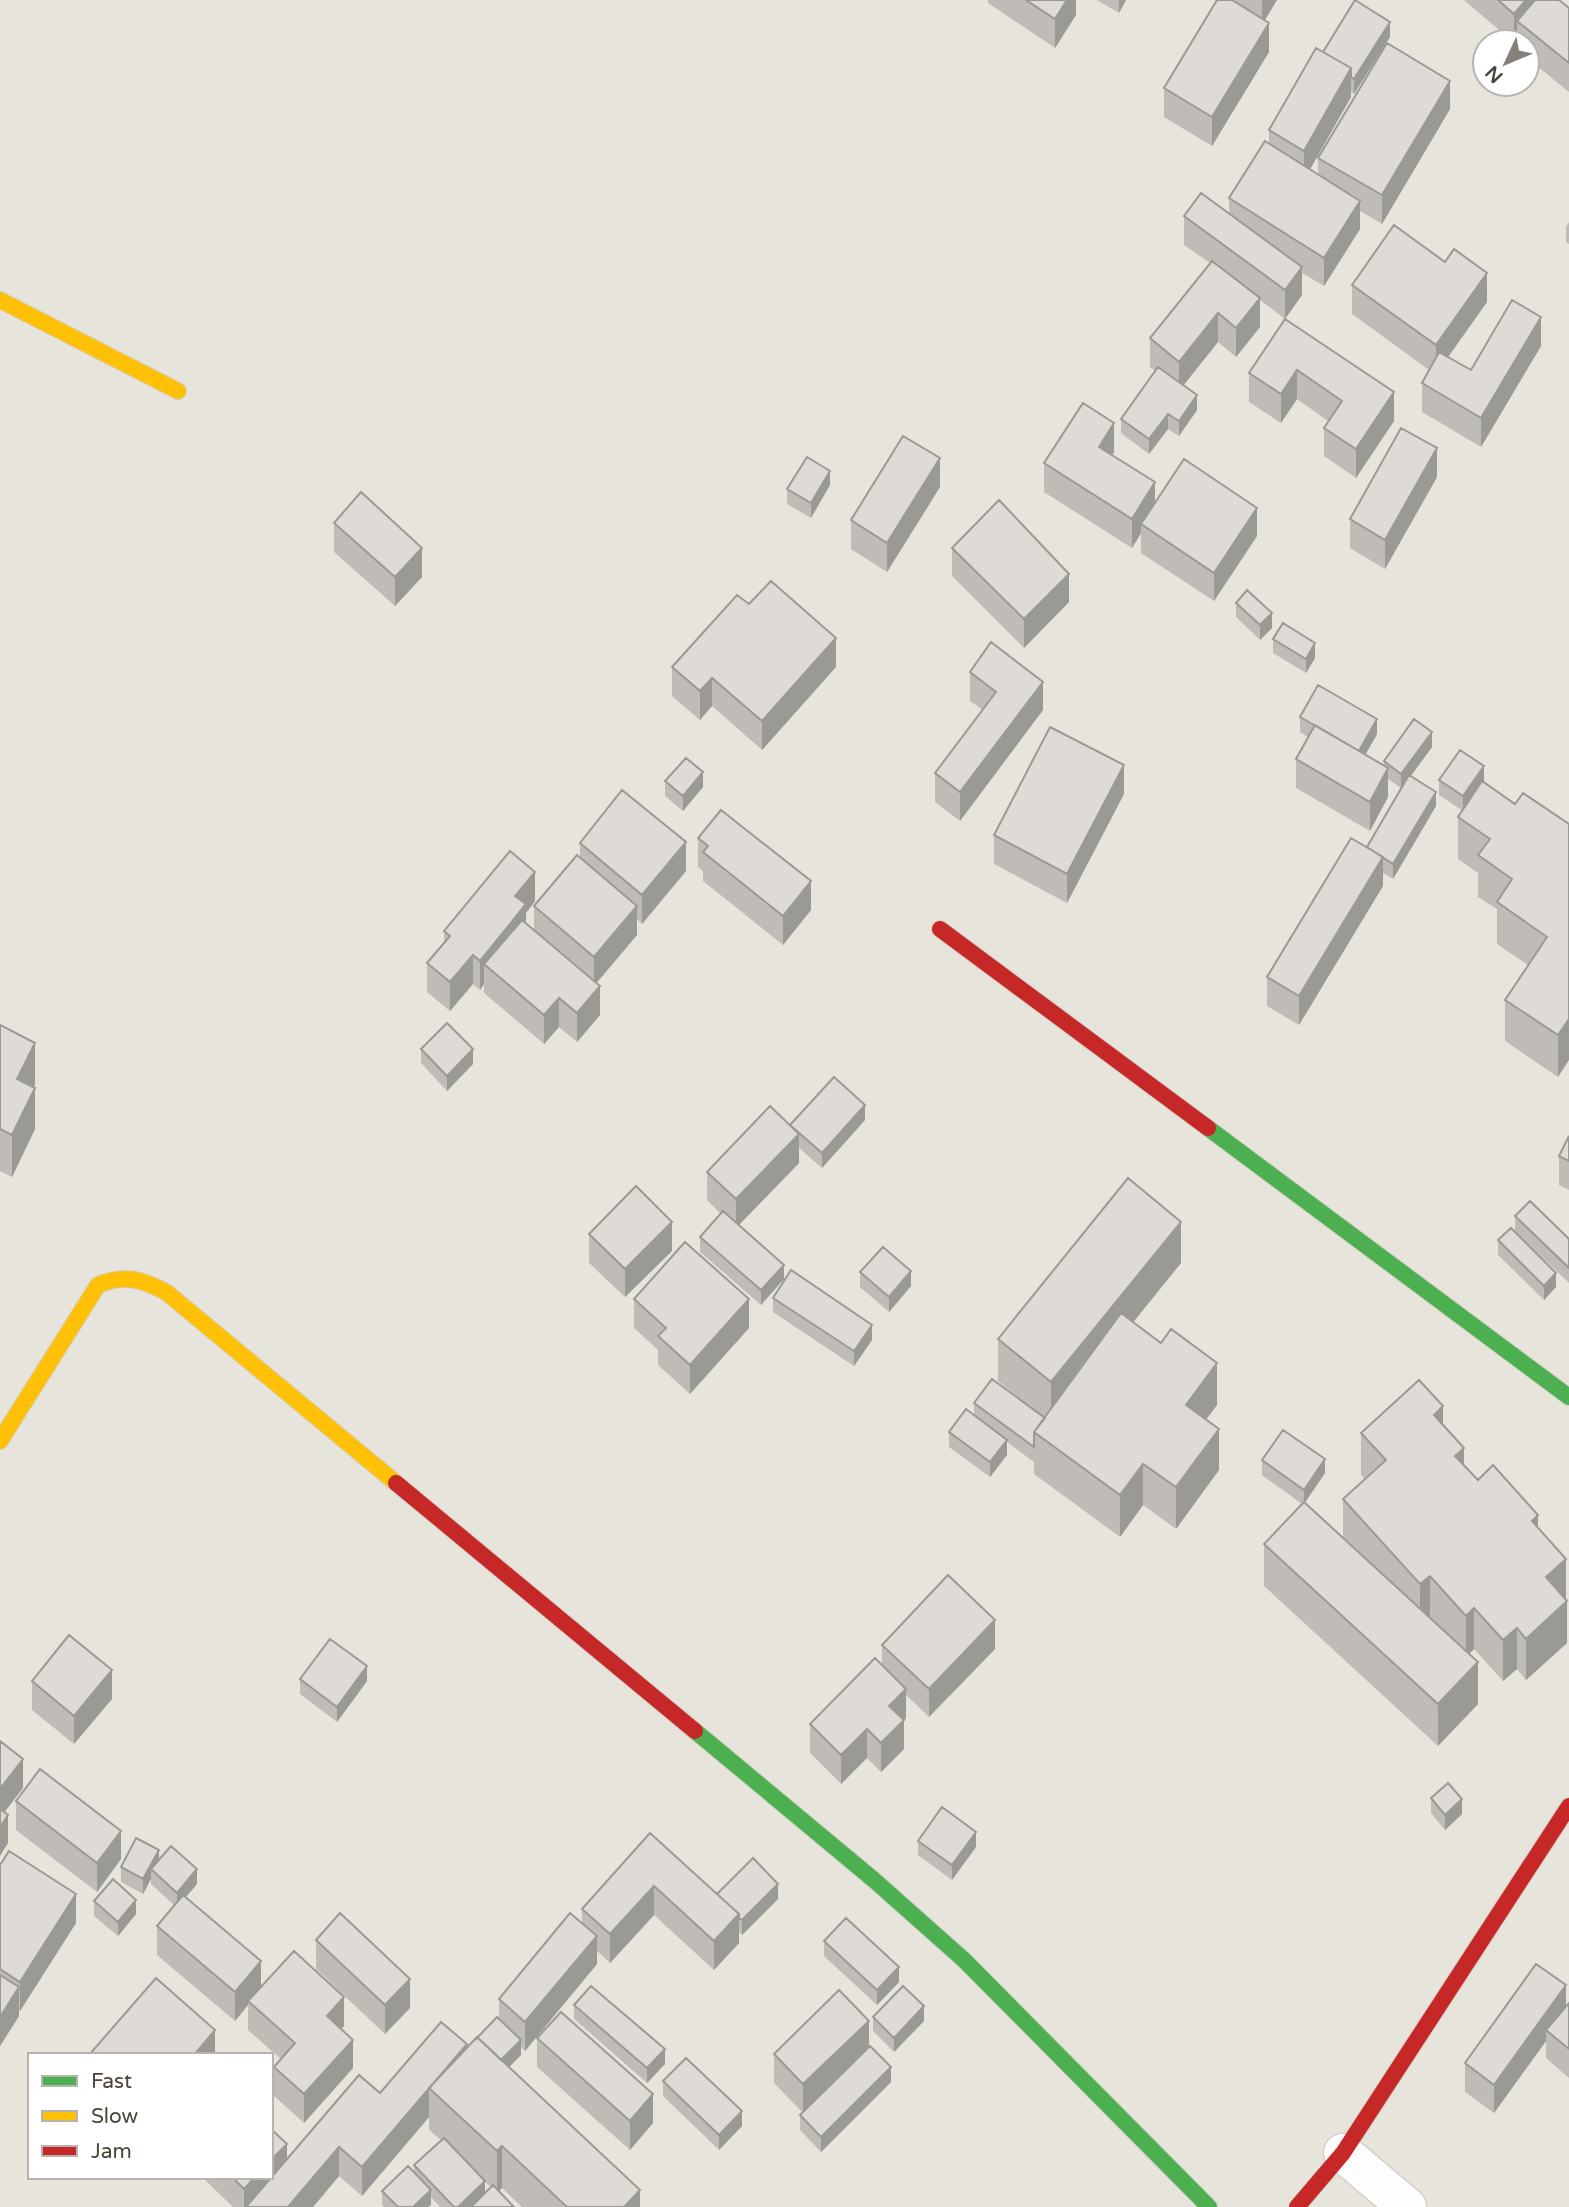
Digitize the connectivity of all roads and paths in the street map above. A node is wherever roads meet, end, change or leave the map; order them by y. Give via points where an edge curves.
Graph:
1 (0, 300) edge
2 (178, 391) dead end
3 (940, 929) dead end
4 (1569, 1397) edge
5 (0, 1441) edge
6 (1569, 1806) edge
7 (1343, 2153) junction
8 (1209, 2207) edge
9 (1297, 2207) edge
10 (1407, 2207) edge

1 - 2 street
3 - 4 street
5 - 8 street via 98,1285 117,1276 142,1280 166,1292 874,1880 964,1960
6 - 7 street
7 - 9 street
7 - 10 street

